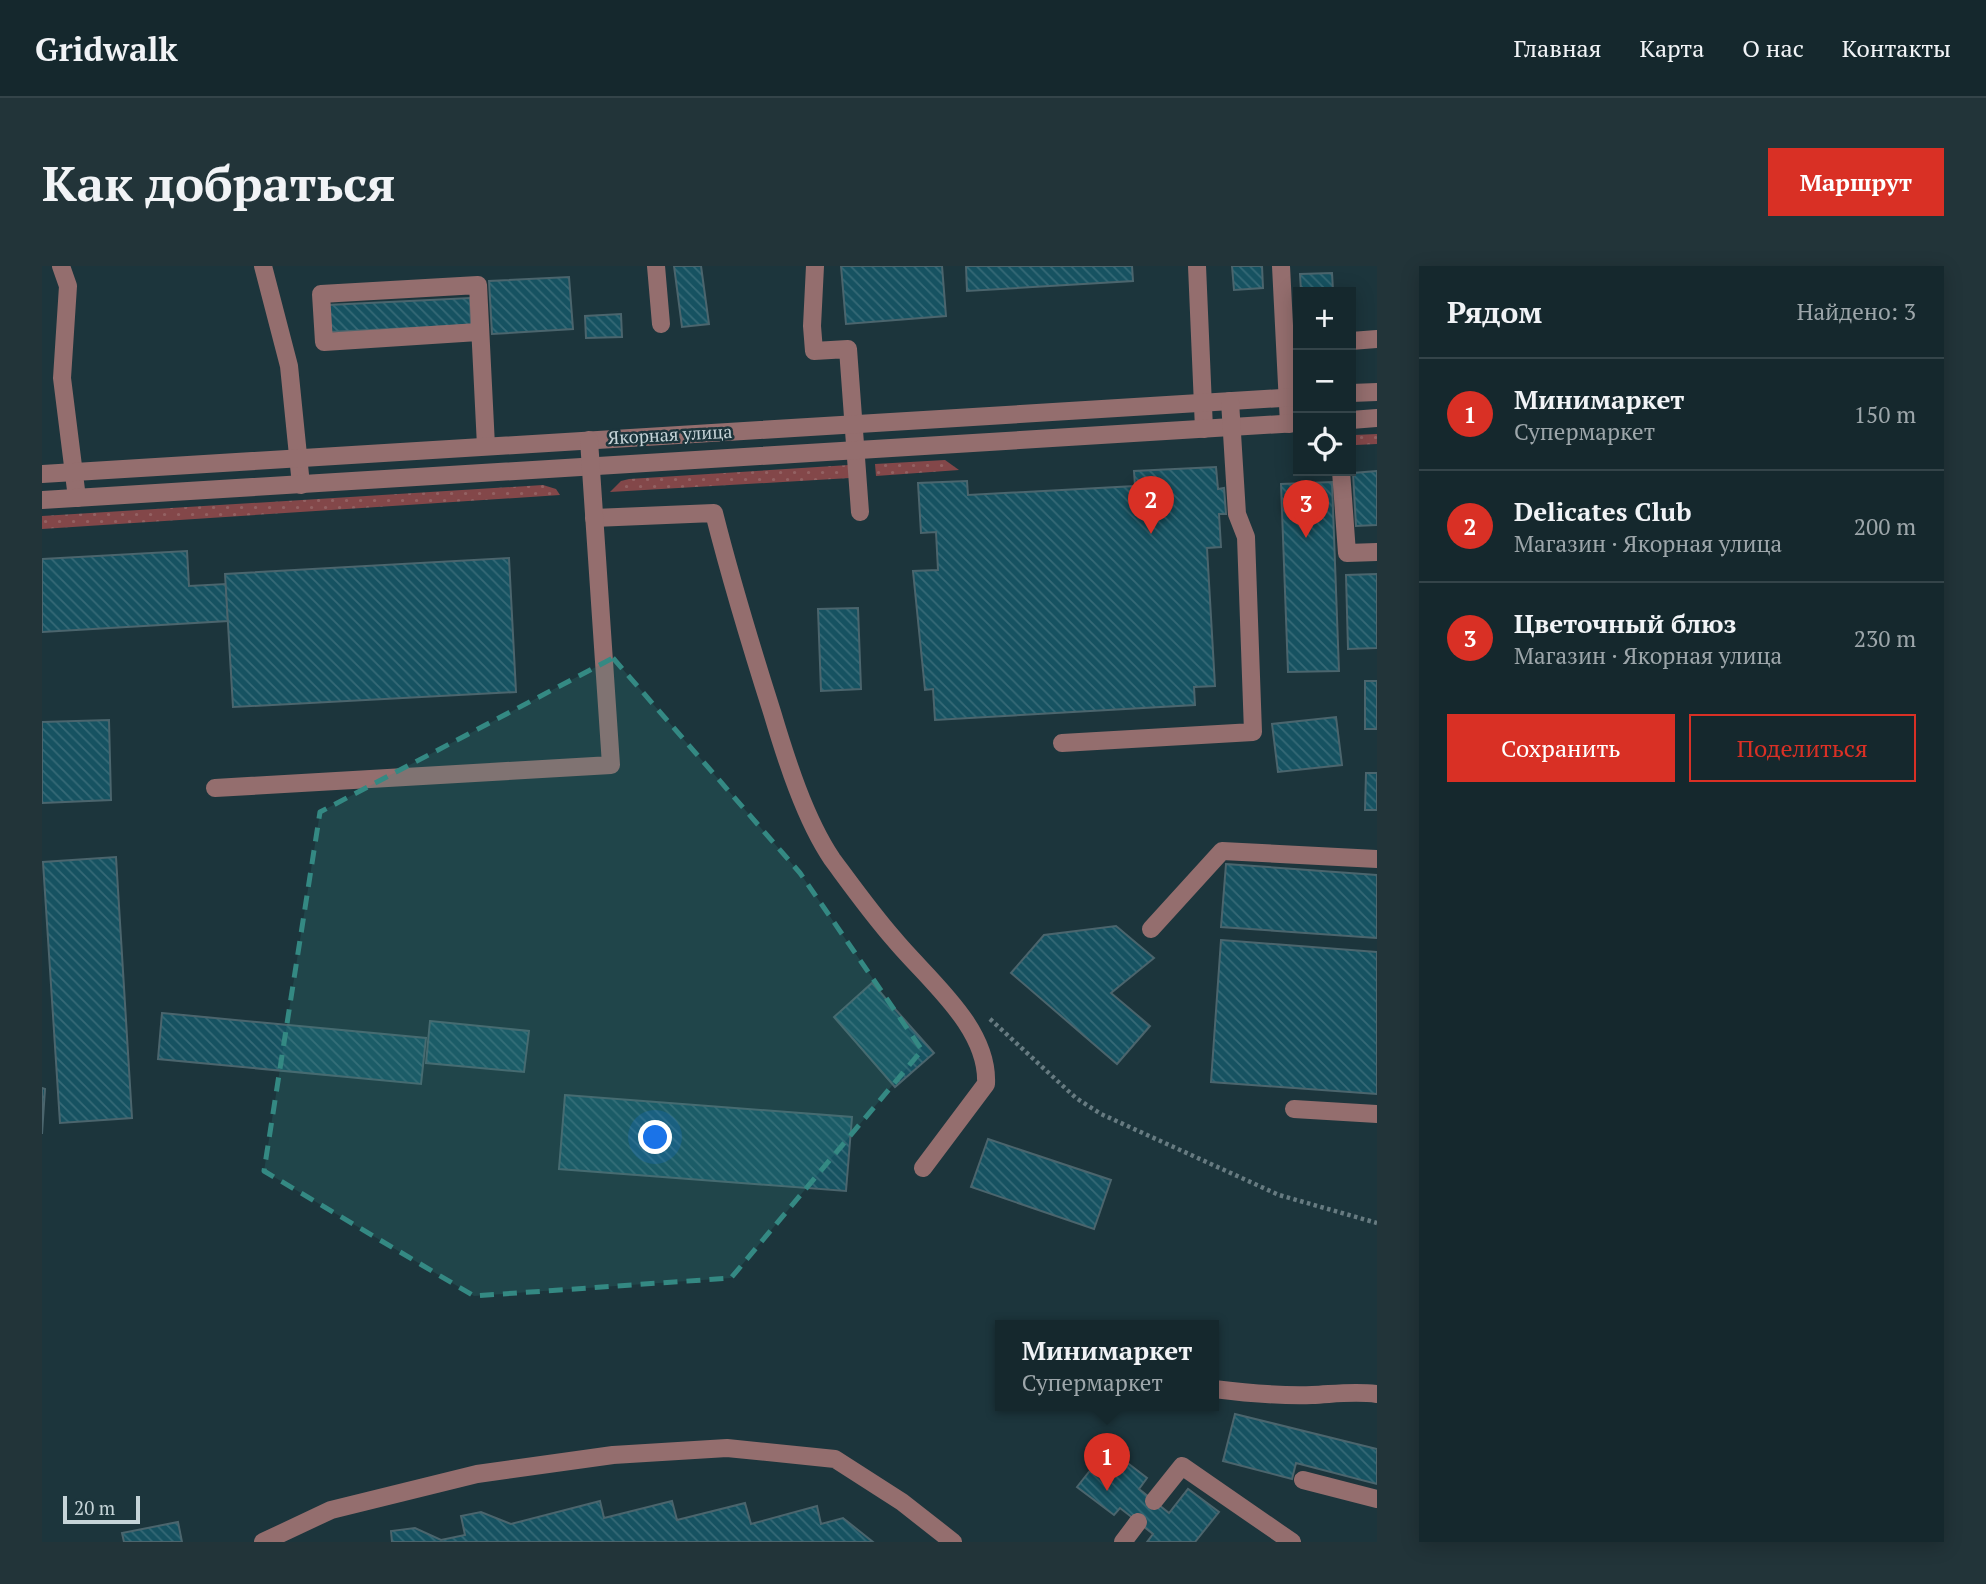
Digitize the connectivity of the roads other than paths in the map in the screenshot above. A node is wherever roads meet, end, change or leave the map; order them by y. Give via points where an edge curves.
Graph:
1 (61, 266) edge
2 (263, 266) edge
3 (656, 266) edge
4 (815, 266) edge
5 (1197, 266) edge
6 (1281, 266) edge
7 (661, 324) dead end
8 (478, 332) junction
9 (1377, 340) edge
10 (1356, 341) edge
11 (1292, 345) edge
12 (1377, 392) edge
13 (1356, 393) edge
14 (1293, 397) edge
15 (1230, 401) junction
16 (1203, 402) junction
17 (1377, 418) edge
18 (1356, 420) edge
19 (1293, 423) edge
20 (854, 424) junction
21 (1232, 427) junction
22 (1204, 429) junction
23 (589, 440) junction
24 (486, 446) junction
25 (856, 450) junction
26 (299, 458) junction
27 (591, 467) junction
28 (75, 472) junction
29 (42, 474) edge
30 (1341, 476) edge
31 (301, 485) junction
32 (77, 498) junction
33 (42, 500) edge
34 (860, 512) dead end
35 (594, 519) junction
36 (1377, 552) edge
37 (1062, 743) dead end
38 (215, 788) dead end
39 (1377, 859) edge
40 (1151, 929) dead end
41 (1294, 1109) dead end
42 (1377, 1114) edge
43 (923, 1168) dead end
44 (1219, 1389) edge
45 (1377, 1394) edge
46 (1303, 1480) dead end
47 (1377, 1499) edge
48 (1154, 1501) dead end
49 (1138, 1522) dead end
50 (263, 1542) edge
51 (953, 1542) edge
52 (1123, 1542) edge
53 (1292, 1542) edge

1 - 28 street via 68,286 62,378
2 - 26 street via 289,366
3 - 7 street
4 - 20 street via 814,351 848,349
5 - 16 street
6 - 11 street
8 - 8 street via 478,285 321,293 324,342
8 - 24 street
9 - 10 street
11 - 14 street
12 - 13 street
14 - 15 street, Якорная улица
15 - 16 street, Якорная улица
15 - 21 street
16 - 20 street, Якорная улица
16 - 22 street
17 - 18 street
19 - 21 street, Якорная улица
20 - 23 street, Якорная улица
20 - 25 street
21 - 22 street, Якорная улица
21 - 37 street via 1237,514 1246,537 1253,732
22 - 25 street, Якорная улица
23 - 24 street, Якорная улица
23 - 27 street
24 - 26 street, Якорная улица
25 - 27 street, Якорная улица
25 - 34 street
26 - 28 street, Якорная улица
26 - 31 street
27 - 31 street, Якорная улица
27 - 35 street
28 - 29 street, Якорная улица
28 - 32 street
30 - 36 street via 1347,554
31 - 32 street, Якорная улица
32 - 33 street, Якорная улица
35 - 38 street via 611,765
35 - 43 street via 714,513 740,615 792,775 831,857 977,1041 986,1084
39 - 40 street via 1222,851
41 - 42 street
44 - 45 street via 1250,1394
46 - 47 street
48 - 53 street via 1182,1466
49 - 52 street
50 - 51 street via 331,1510 477,1474 613,1455 727,1448 835,1459

